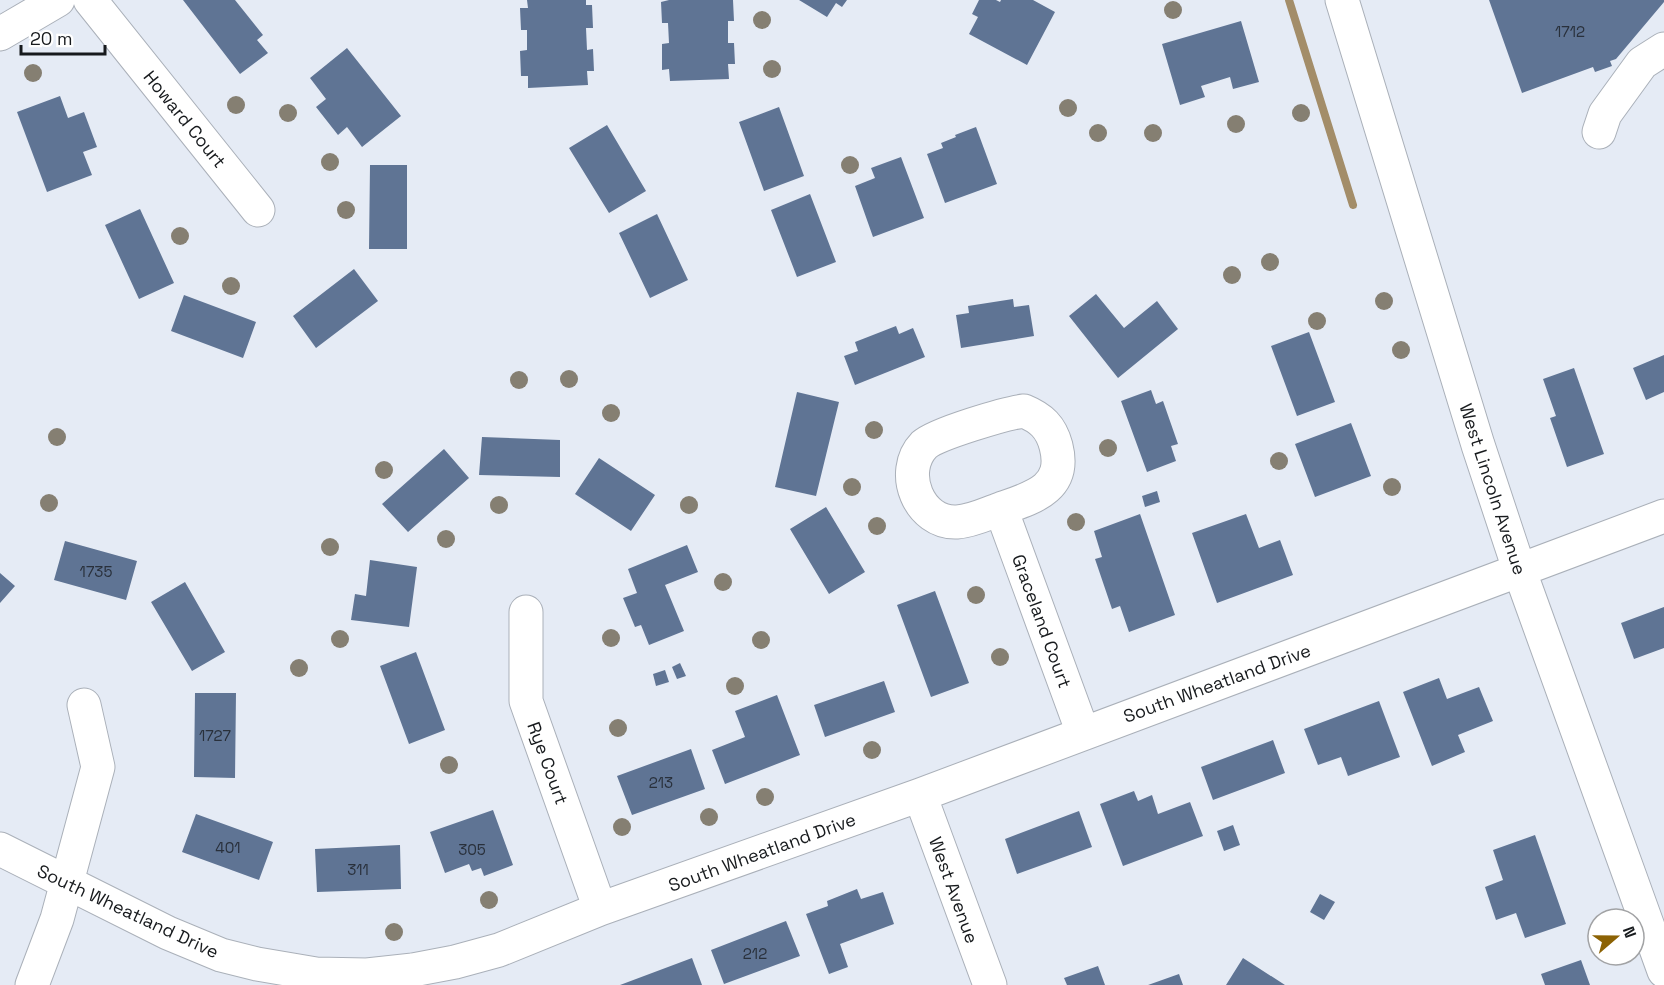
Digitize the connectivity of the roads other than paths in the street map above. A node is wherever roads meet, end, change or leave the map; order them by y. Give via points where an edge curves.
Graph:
1 (58, 0) edge
2 (90, 0) edge
3 (1342, 0) edge
4 (0, 34) edge
5 (1664, 49) edge
6 (1599, 132) dead end
7 (258, 210) dead end
8 (1001, 509) dead end
9 (1664, 516) edge
10 (1519, 570) junction
11 (526, 612) dead end
12 (84, 705) dead end
13 (1083, 733) junction
14 (920, 795) junction
15 (0, 849) edge
16 (67, 884) junction
17 (600, 909) junction
18 (1664, 971) edge
19 (32, 985) edge
20 (990, 985) edge

1 - 4 street
2 - 7 street, Howard Court
3 - 10 street, West Lincoln Avenue
5 - 6 street via 1642,63 1605,114
8 - 13 street, Graceland Court
9 - 10 street, South Wheatland Drive
10 - 13 street, South Wheatland Drive
10 - 18 street, West Lincoln Avenue
11 - 17 street, Rye Court via 526,701
12 - 16 street via 98,767
13 - 14 street, South Wheatland Drive
14 - 17 street, South Wheatland Drive
14 - 20 street, West Avenue
15 - 16 street, South Wheatland Drive
16 - 17 street, South Wheatland Drive via 220,955 316,974 367,975 455,962 499,950
16 - 19 street

